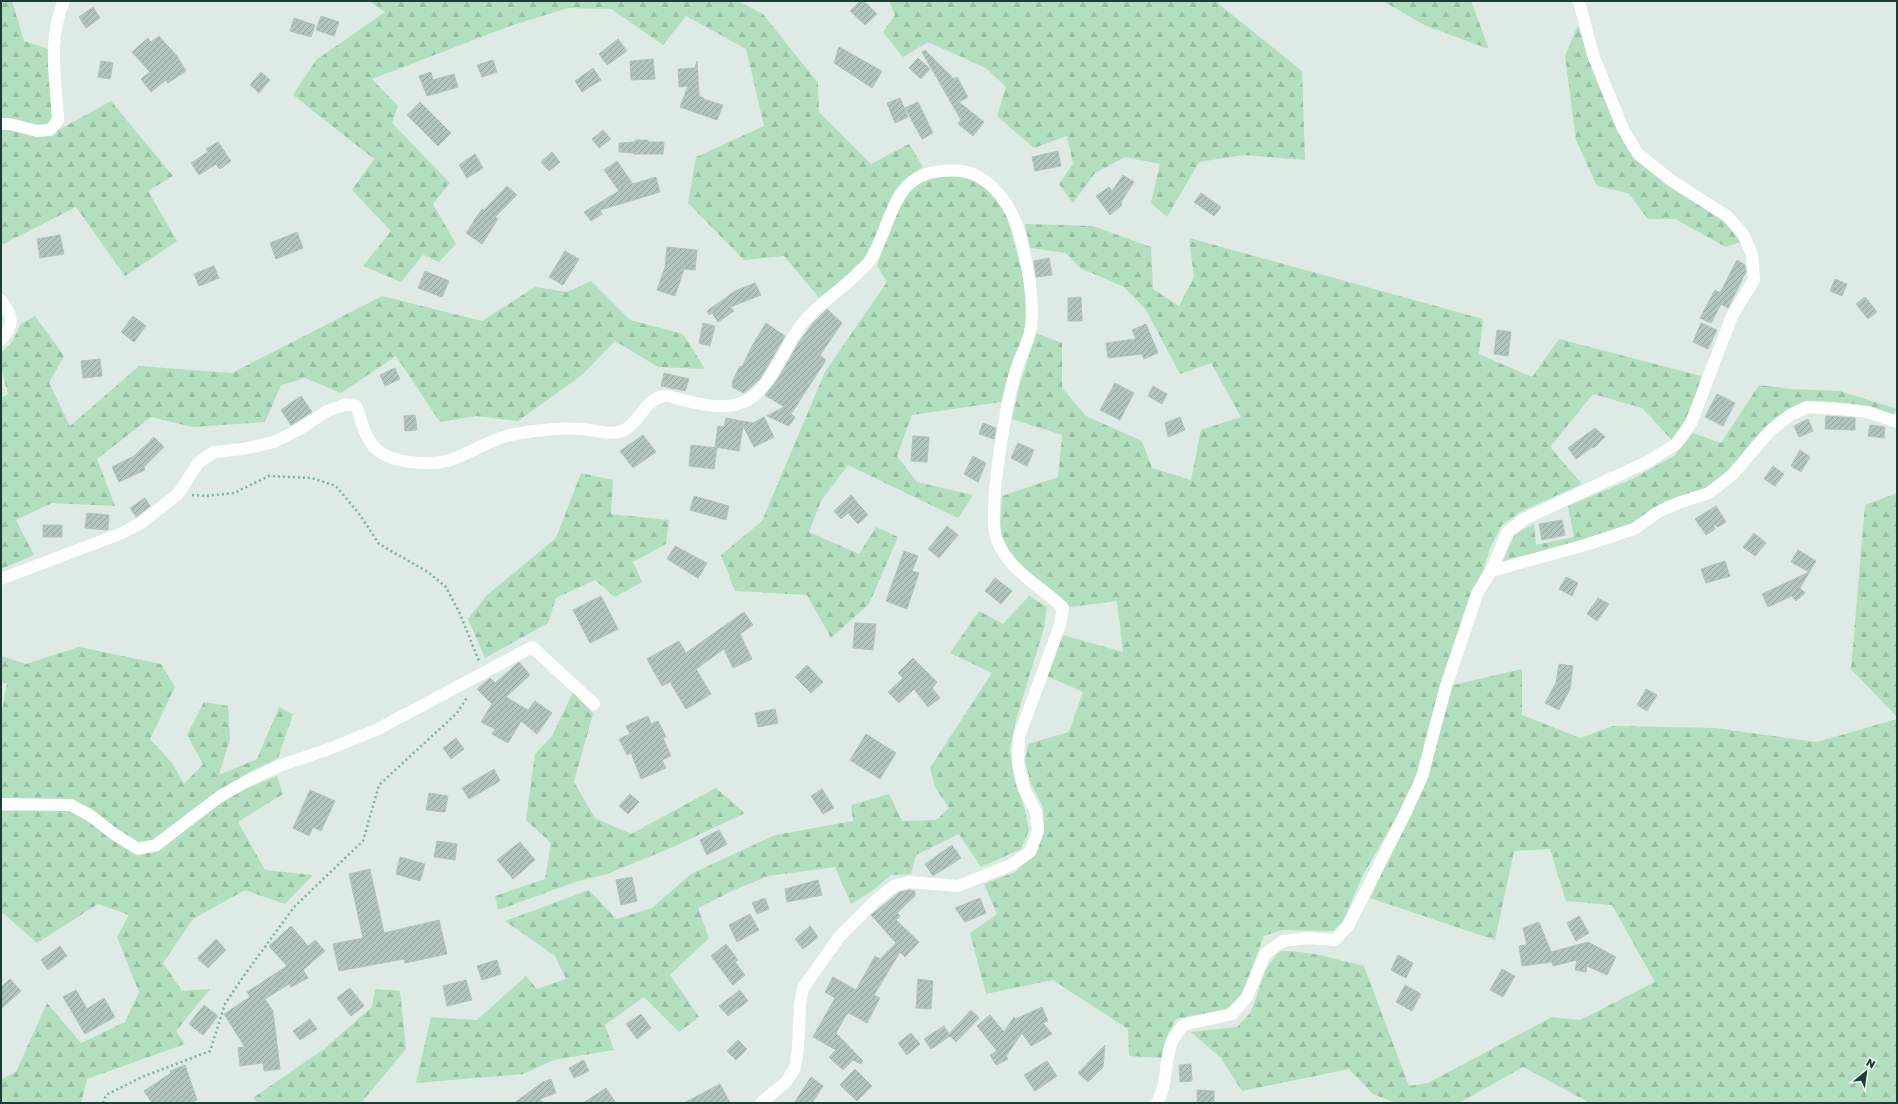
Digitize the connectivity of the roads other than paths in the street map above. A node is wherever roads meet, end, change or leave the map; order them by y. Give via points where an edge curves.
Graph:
1 (64, 1) edge
2 (1578, 1) edge
3 (1, 124) edge
4 (1, 300) edge
5 (1, 340) edge
6 (1897, 422) edge
7 (1491, 571) junction
8 (1, 579) edge
9 (594, 704) dead end
10 (1, 804) edge
11 (761, 1103) edge
12 (1157, 1103) edge

1 - 3 street via 57,17 53,45 58,120 50,130 37,131
2 - 7 street via 1593,55 1623,129 1638,154 1672,181 1727,216 1743,234 1752,254 1754,280 1732,316 1691,423 1676,444 1649,461 1524,519 1507,533
4 - 5 street via 11,314 10,329
6 - 7 street via 1868,412 1807,407 1790,414 1770,431 1732,475 1710,493 1658,512 1634,529 1585,546
7 - 12 street via 1478,592 1459,646 1422,777 1348,926 1335,940 1308,938 1283,941 1266,954 1247,998 1232,1014 1183,1025 1171,1043 1164,1091
8 - 11 street via 120,534 142,523 178,494 199,462 214,452 274,442 327,412 347,404 356,406 371,444 381,453 398,461 421,462 446,461 505,437 528,432 556,428 613,433 626,429 646,405 665,395 721,408 743,403 761,390 801,325 870,261 897,199 908,183 930,172 958,170 979,177 1000,193 1017,225 1030,276 1030,330 1018,361 1009,396 997,476 995,536 1006,560 1063,608 1060,625 1019,737 1018,763 1024,789 1036,812 1038,831 1030,852 1011,865 958,886 909,882 894,886 856,919 835,942 803,988 795,1068 786,1082
9 - 10 street via 532,647 376,730 247,780 219,797 156,845 138,849 71,805

